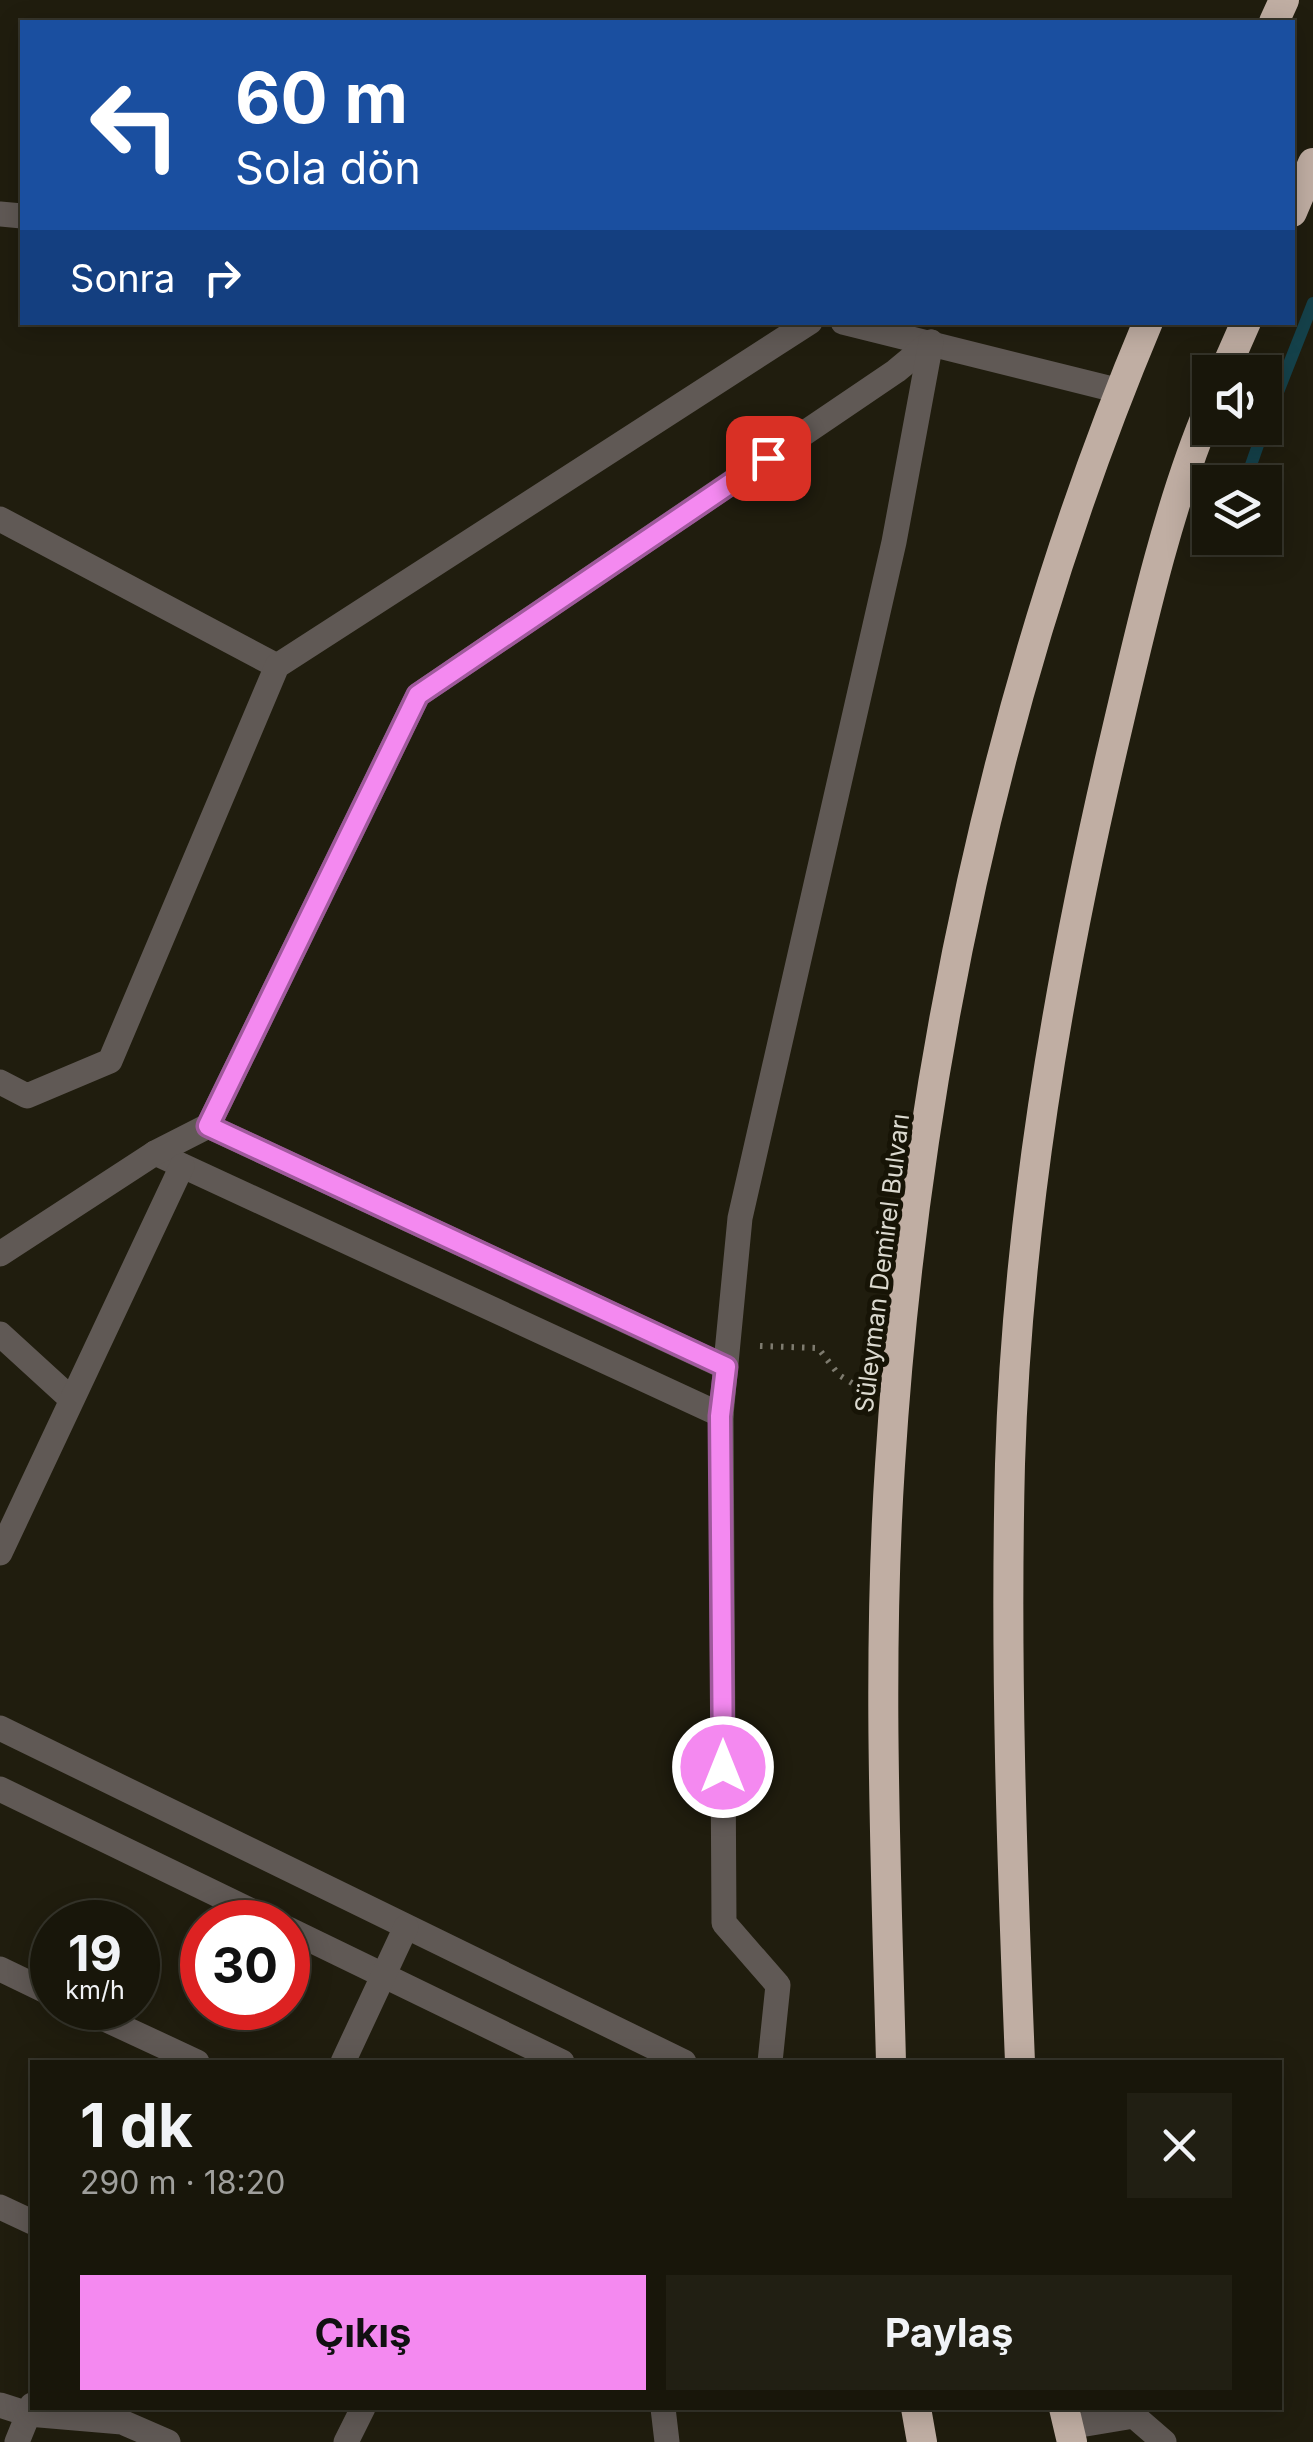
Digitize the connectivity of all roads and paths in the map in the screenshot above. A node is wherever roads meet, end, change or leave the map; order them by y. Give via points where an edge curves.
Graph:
1 (1313, 163) edge
2 (1295, 205) edge
3 (805, 325) edge
4 (856, 325) edge
5 (1147, 325) edge
6 (1245, 325) edge
7 (931, 342) junction
8 (1231, 355) edge
9 (1120, 390) junction
10 (1198, 445) edge
11 (0, 519) edge
12 (278, 666) junction
13 (0, 1082) edge
14 (208, 1126) junction
15 (155, 1153) junction
16 (182, 1166) junction
17 (0, 1254) edge
18 (0, 1334) edge
19 (726, 1356) junction
20 (866, 1392) dead end
21 (70, 1398) junction
22 (720, 1416) junction
23 (0, 1553) edge
24 (0, 1728) edge
25 (0, 1789) edge
26 (229, 1900) edge
27 (406, 1927) junction
28 (310, 1940) edge
29 (0, 1969) edge
30 (386, 1977) junction
31 (30, 1983) edge
32 (128, 2030) edge
33 (193, 2060) edge
34 (344, 2060) edge
35 (558, 2060) edge
36 (680, 2060) edge
37 (770, 2060) edge
38 (891, 2060) edge
39 (1020, 2060) edge
40 (0, 2207) edge
41 (30, 2221) edge
42 (0, 2406) edge
43 (30, 2410) edge
44 (362, 2410) edge
45 (663, 2410) edge
46 (916, 2410) edge
47 (1068, 2425) edge
48 (18, 2442) edge
49 (168, 2442) edge
50 (346, 2442) edge
51 (667, 2442) edge
52 (922, 2442) edge
53 (1164, 2442) edge

1 - 2 highway
3 - 12 street
4 - 7 street
5 - 9 highway, Süleyman Demirel Bulvarı
6 - 8 highway
7 - 9 street
7 - 14 street via 418,695
7 - 19 street via 894,542 740,1218
9 - 38 highway, Süleyman Demirel Bulvarı via 1030,661 961,933 916,1182 890,1467 883,1778
10 - 39 highway via 1135,650 1067,946 1032,1186 1010,1460 1008,1746
11 - 12 street
12 - 13 street via 110,1061 28,1096
14 - 15 street
14 - 19 street
15 - 16 street
15 - 17 street
16 - 21 street
16 - 22 street
18 - 21 street
19 - 20 path via 818,1348 839,1375
19 - 22 street
21 - 23 street
22 - 37 street via 724,1923 778,1986
24 - 27 street
25 - 26 street
27 - 30 street
27 - 36 street
28 - 30 street
29 - 31 street
30 - 34 street
30 - 35 street
32 - 33 street
40 - 41 street
42 - 43 street
43 - 48 street
43 - 49 street via 122,2422
44 - 50 street
45 - 51 street
46 - 52 highway
47 - 53 street via 1134,2416

